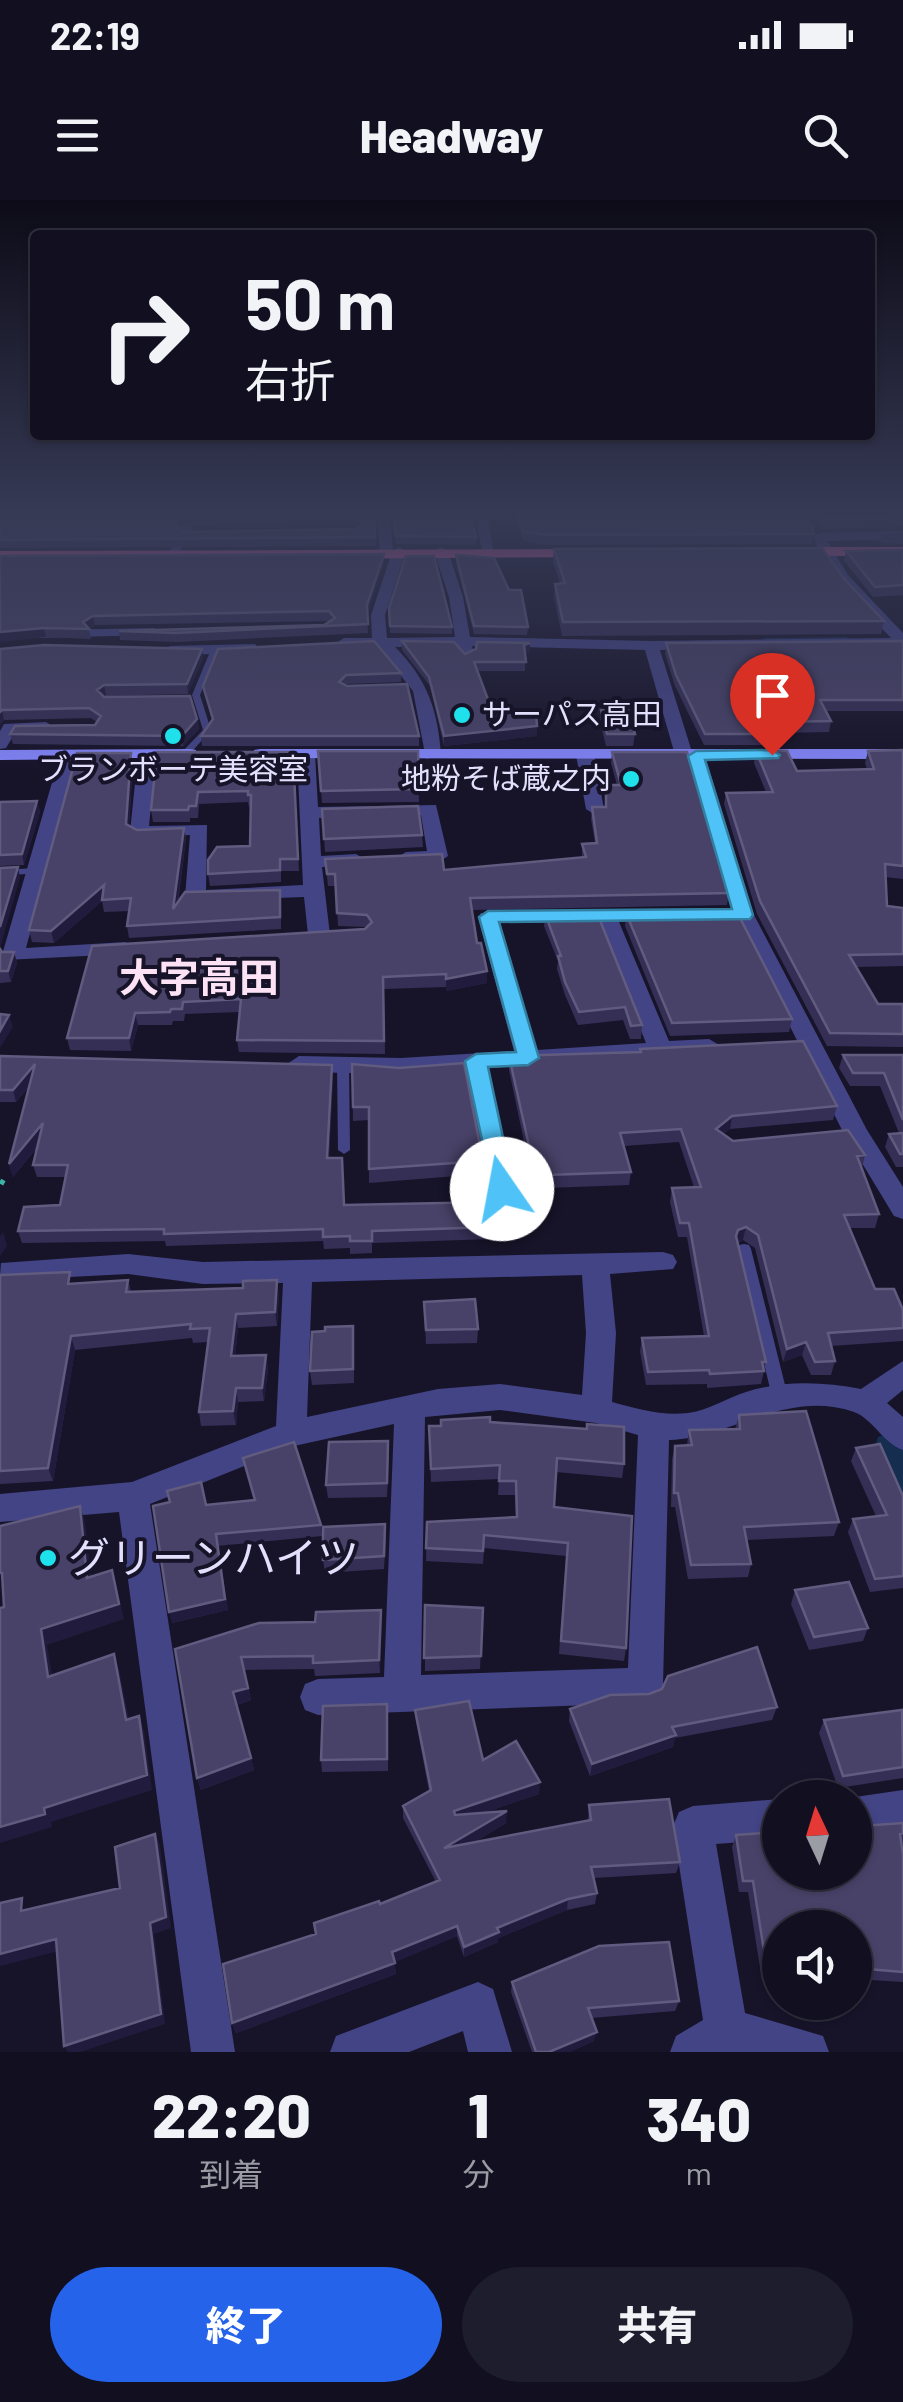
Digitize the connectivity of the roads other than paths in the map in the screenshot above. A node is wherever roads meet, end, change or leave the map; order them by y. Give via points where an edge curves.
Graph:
1 (382, 599) edge
2 (453, 599) edge
3 (867, 599) edge
4 (340, 627) edge
5 (160, 631) edge
6 (380, 633) junction
7 (0, 635) edge
8 (902, 642) edge
9 (325, 644) edge
10 (270, 646) edge
11 (651, 646) junction
12 (121, 649) edge
13 (215, 649) junction
14 (466, 649) junction
15 (0, 650) edge
16 (158, 651) edge
17 (398, 658) junction
18 (422, 687) junction
19 (403, 688) edge
20 (179, 700) edge
21 (197, 700) junction
22 (58, 727) edge
23 (0, 744) edge
24 (69, 754) junction
25 (148, 754) junction
26 (185, 754) junction
27 (306, 754) junction
28 (432, 754) junction
29 (903, 754) edge
30 (0, 755) edge
31 (585, 755) junction
32 (690, 756) junction
33 (594, 809) edge
34 (310, 813) junction
35 (313, 862) junction
36 (36, 871) junction
37 (0, 873) edge
38 (313, 890) junction
39 (685, 916) edge
40 (606, 917) junction
41 (319, 935) edge
42 (8, 945) edge
43 (147, 946) edge
44 (734, 1046) edge
45 (660, 1048) junction
46 (805, 1048) junction
47 (852, 1057) edge
48 (528, 1058) junction
49 (476, 1061) junction
50 (265, 1064) edge
51 (343, 1065) junction
52 (855, 1130) junction
53 (819, 1133) edge
54 (344, 1150) dead end
55 (502, 1189) dead end
56 (903, 1209) edge
57 (744, 1249) edge
58 (662, 1262) dead end
59 (594, 1264) junction
60 (11, 1270) edge
61 (298, 1272) junction
62 (903, 1373) edge
63 (780, 1397) junction
64 (866, 1402) junction
65 (410, 1409) junction
66 (596, 1410) junction
67 (654, 1427) junction
68 (290, 1434) junction
69 (903, 1437) edge
70 (132, 1496) junction
71 (0, 1508) edge
72 (402, 1694) junction
73 (318, 1697) dead end
74 (903, 1810) edge
75 (872, 1813) edge
76 (762, 1820) edge
77 (709, 2041) edge
78 (212, 2052) edge
79 (352, 2052) edge
80 (490, 2052) edge
81 (807, 2052) edge

1 - 6 street
2 - 14 street
3 - 8 street
4 - 6 street
5 - 7 street
6 - 9 street
6 - 14 street
6 - 17 street
8 - 11 street
10 - 13 street
11 - 14 street via 553,644 550,658
11 - 32 street
12 - 15 street
13 - 16 street
13 - 21 lane
14 - 17 street
17 - 18 street
18 - 19 lane
18 - 28 street via 432,720
20 - 21 lane
21 - 26 lane via 207,730
22 - 23 street via 10,728
24 - 25 street
24 - 30 street
24 - 36 street
25 - 26 street
25 - 38 street via 139,832 200,830 194,898
26 - 27 street
27 - 28 street
27 - 34 street
28 - 31 street
29 - 32 street
31 - 32 street
31 - 33 street
32 - 46 street via 734,915
34 - 35 street
34 - 35 street via 429,809 438,856
35 - 38 street
36 - 37 lane
36 - 42 street
38 - 41 street
39 - 40 street
40 - 45 street
40 - 48 street via 488,917
42 - 43 street via 13,955
44 - 45 street
45 - 48 street
46 - 47 street
46 - 52 street
48 - 49 street
49 - 51 street
49 - 55 street
50 - 51 street
51 - 54 lane
52 - 53 street
52 - 56 street
57 - 63 lane
58 - 59 street
59 - 61 street
59 - 66 street via 601,1333
60 - 61 street via 128,1264 203,1273
61 - 68 street
62 - 64 street
63 - 64 street
63 - 67 street via 693,1426
64 - 69 street
65 - 66 street via 500,1396
65 - 68 street
65 - 72 street
66 - 67 street
67 - 72 street via 645,1685
68 - 70 street
70 - 71 street
70 - 78 street
72 - 73 street
74 - 75 street
76 - 77 street via 693,1826
77 - 81 street
79 - 80 street via 478,2004

